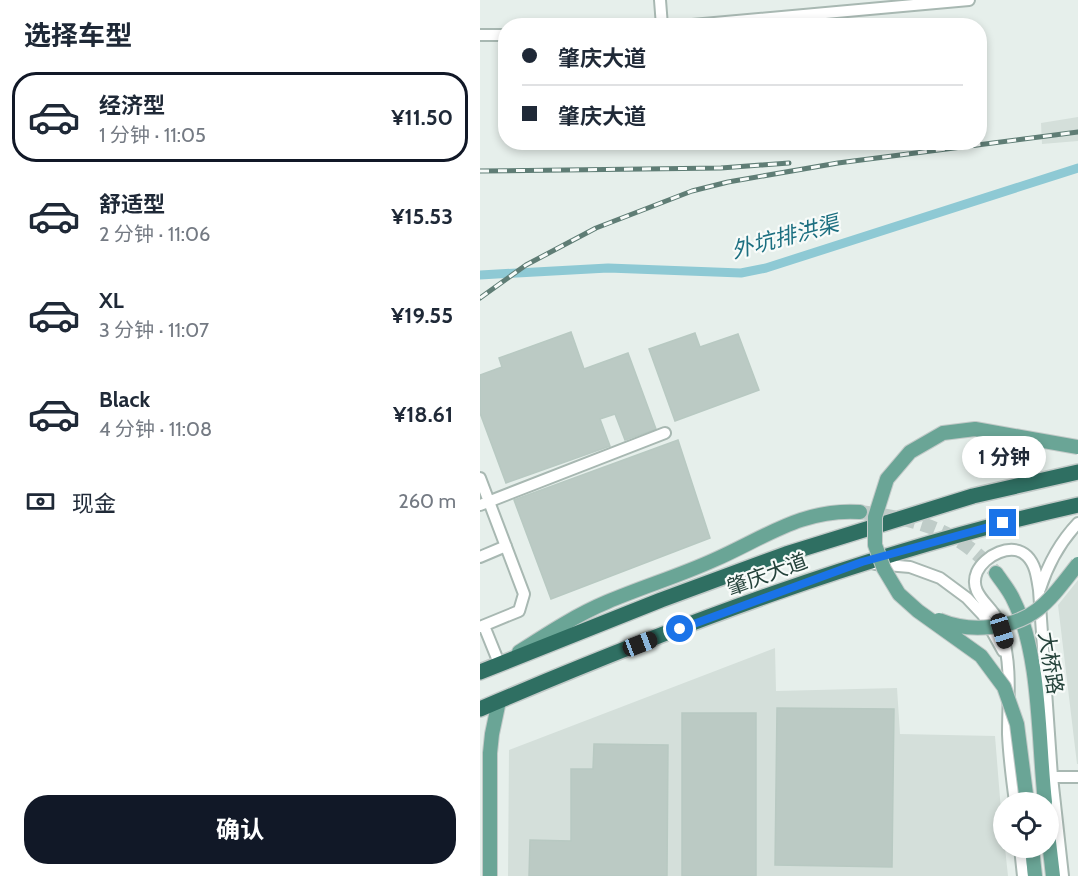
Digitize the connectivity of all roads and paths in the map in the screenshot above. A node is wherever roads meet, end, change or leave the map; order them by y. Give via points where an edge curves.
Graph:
1 (660, 0) edge
2 (969, 0) edge
3 (939, 2) edge
4 (661, 18) edge
5 (767, 18) edge
6 (480, 35) edge
7 (498, 35) edge
8 (665, 433) dead end
9 (1078, 447) edge
10 (1078, 472) edge
11 (480, 478) edge
12 (484, 504) edge
13 (1078, 505) edge
14 (860, 512) tunnel mouth
15 (1078, 523) edge
16 (506, 546) junction
17 (480, 557) edge
18 (862, 562) junction
19 (1078, 564) edge
20 (996, 573) tunnel mouth
21 (1040, 590) junction
22 (918, 611) junction
23 (482, 627) edge
24 (1008, 659) junction
25 (499, 663) junction
26 (480, 672) edge
27 (499, 701) junction
28 (480, 709) edge
29 (1052, 777) junction
30 (1078, 777) edge
31 (1014, 792) edge
32 (1026, 792) edge
33 (1044, 792) edge
34 (1021, 858) edge
35 (1033, 858) edge
36 (1051, 858) edge
37 (490, 876) edge
38 (1023, 876) edge
39 (1035, 876) edge
40 (1053, 876) edge
41 (1063, 876) edge

1 - 4 street
2 - 3 street
3 - 5 street
6 - 7 street
8 - 12 street
9 - 22 main road, bridge via 975,429 943,433 910,452 887,479 875,517 875,545 899,594
10 - 25 highway, 肇庆大道 via 973,496 786,554
11 - 12 street
12 - 16 street
13 - 18 highway, 肇庆大道
14 - 25 main road via 813,514 784,526 713,561 606,602
15 - 21 street via 1058,548
16 - 17 street
16 - 23 street via 524,594 519,611
18 - 24 street via 910,567 940,578 982,615
18 - 27 highway, 肇庆大道
19 - 22 main road, bridge via 1038,610 1007,626 974,629
20 - 33 main road, 大桥路 via 1014,599 1032,662
21 - 24 street via 1033,564 1025,553 1011,549 993,556 977,572 974,586 998,620
21 - 29 street
22 - 32 main road, bridge via 981,656 1004,687 1017,724
23 - 25 street
24 - 31 street via 1008,733
25 - 26 highway, 肇庆大道
27 - 28 highway, 肇庆大道
27 - 37 main road via 490,753
29 - 30 street
29 - 41 street
34 - 38 street
35 - 39 main road
36 - 40 main road

